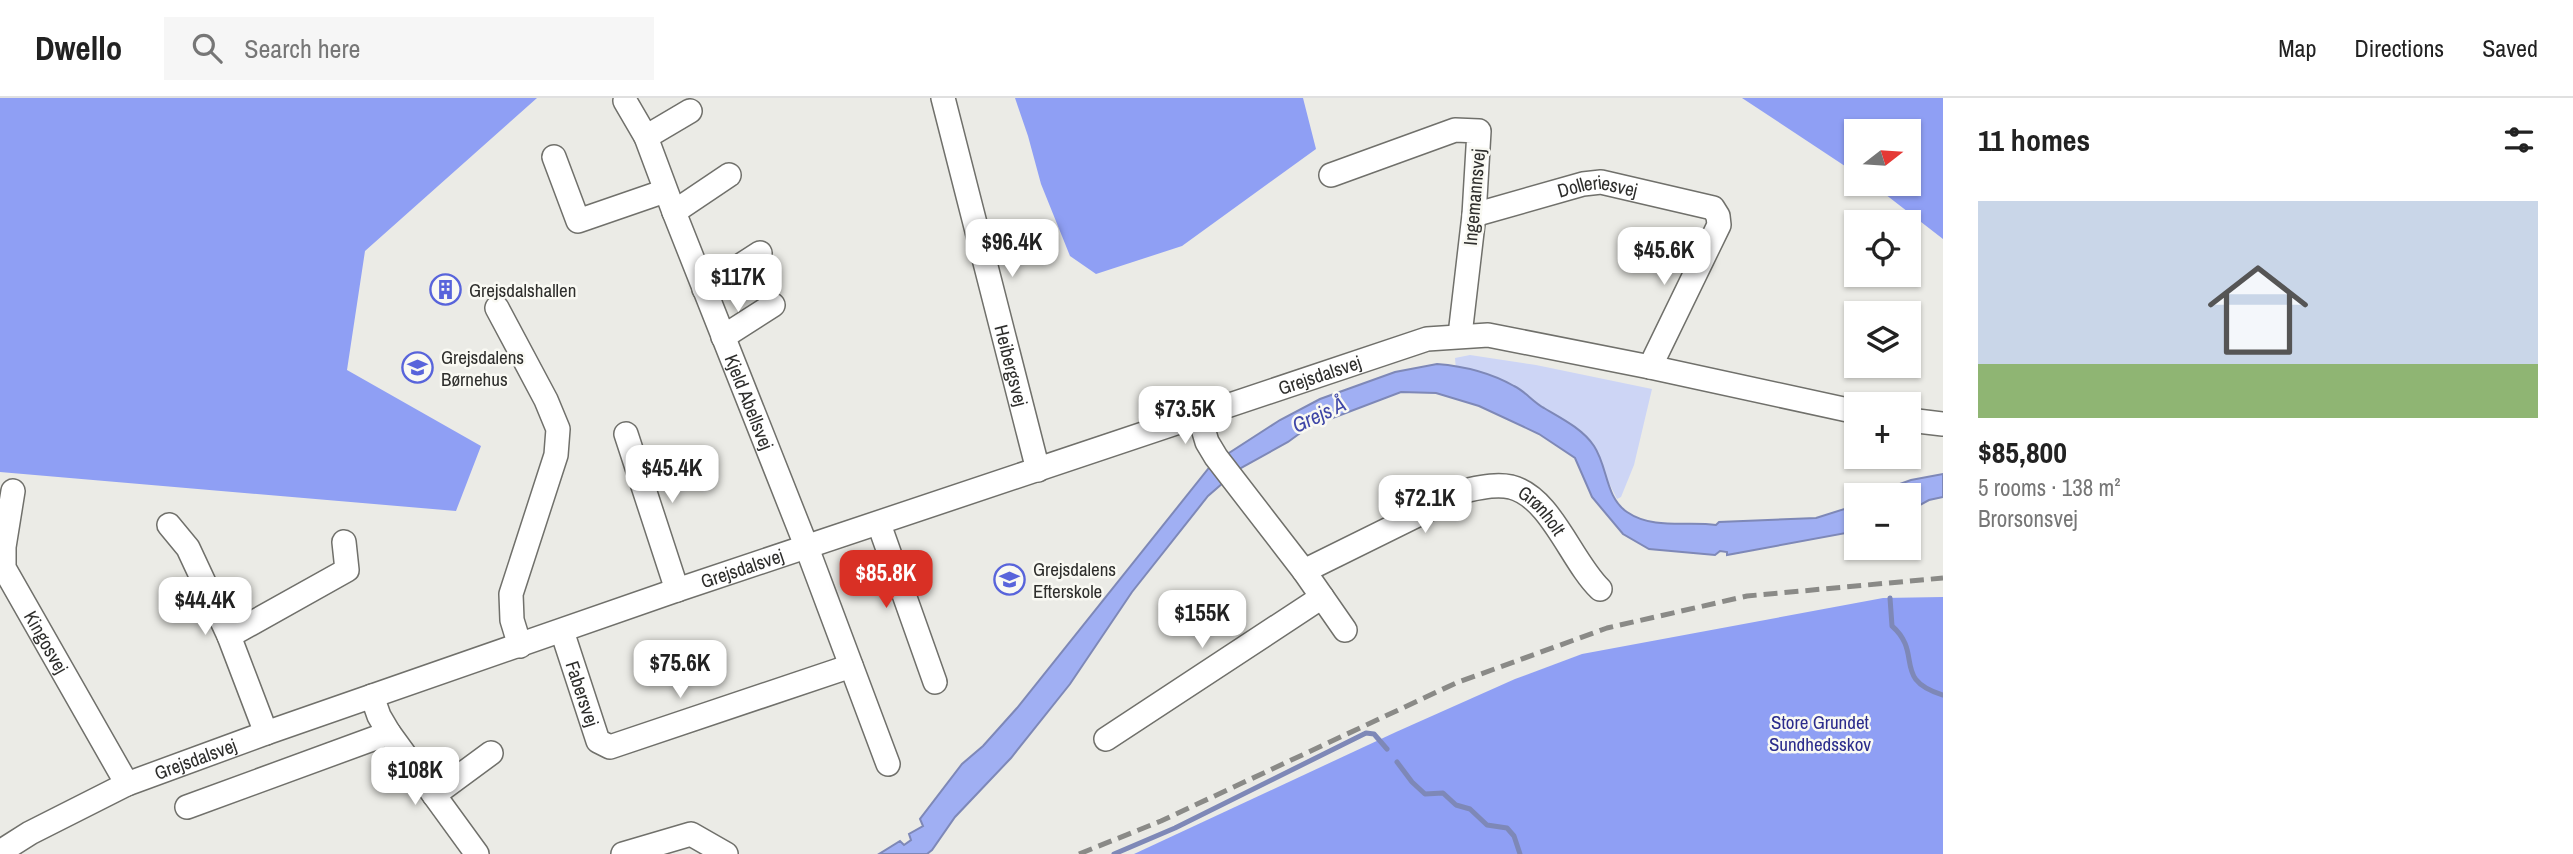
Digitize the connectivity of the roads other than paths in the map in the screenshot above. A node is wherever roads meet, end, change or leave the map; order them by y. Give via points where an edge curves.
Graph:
1 (943, 98) edge
2 (625, 101) dead end
3 (690, 111) dead end
4 (646, 137) junction
5 (554, 157) dead end
6 (729, 175) dead end
7 (1331, 175) dead end
8 (669, 201) junction
9 (1474, 215) junction
10 (760, 253) dead end
11 (704, 289) junction
12 (773, 305) dead end
13 (497, 307) dead end
14 (1460, 335) junction
15 (723, 337) junction
16 (1650, 367) junction
17 (1844, 409) edge
18 (1199, 415) junction
19 (1921, 421) edge
20 (1943, 424) edge
21 (626, 434) dead end
22 (1038, 470) junction
23 (13, 491) dead end
24 (878, 524) junction
25 (169, 525) dead end
26 (344, 542) dead end
27 (807, 548) junction
28 (1304, 571) junction
29 (1600, 589) dead end
30 (677, 590) junction
31 (1322, 597) junction
32 (1345, 630) dead end
33 (562, 631) junction
34 (229, 636) junction
35 (520, 646) junction
36 (851, 666) junction
37 (935, 682) dead end
38 (372, 696) junction
39 (266, 733) junction
40 (389, 733) junction
41 (1106, 739) dead end
42 (491, 753) dead end
43 (888, 764) dead end
44 (127, 784) junction
45 (434, 795) junction
46 (187, 807) dead end
47 (0, 852) edge
48 (477, 854) edge
49 (623, 854) edge
50 (726, 854) edge

1 - 22 street, Heibergsvej
2 - 4 street, Kjeld Abellsvej
3 - 4 street
4 - 8 street, Kjeld Abellsvej
5 - 8 street via 578,221
6 - 8 street
7 - 9 street, Ingemannsvej via 1455,130 1479,131
8 - 11 street, Kjeld Abellsvej
9 - 14 street, Ingemannsvej
9 - 16 street, Dolleriesvej via 1601,182 1713,208 1719,225
10 - 11 street
11 - 15 street, Kjeld Abellsvej
12 - 15 street
13 - 35 street via 558,429 556,455 511,594
14 - 16 street, Grejsdalsvej via 1488,335
14 - 18 street, Grejsdalsvej via 1427,339
15 - 27 street, Kjeld Abellsvej
16 - 17 street, Grejsdalsvej
18 - 22 street, Grejsdalsvej
18 - 28 street via 1216,457
19 - 20 street
21 - 30 street
22 - 24 street, Grejsdalsvej
23 - 44 street, Kingosvej via 4,568
24 - 27 street, Grejsdalsvej
24 - 37 street
25 - 34 street via 188,548
26 - 34 street via 347,570
27 - 30 street, Grejsdalsvej
27 - 36 street, Kjeld Abellsvej
28 - 29 street, Grønholt via 1468,490 1493,485 1513,487 1535,499
28 - 31 street
30 - 33 street, Grejsdalsvej
31 - 32 street
31 - 41 street
33 - 35 street, Grejsdalsvej
33 - 36 street, Fabersvej via 598,741 610,747
34 - 39 street
35 - 38 street, Grejsdalsvej
36 - 43 street, Kjeld Abellsvej
38 - 39 street, Grejsdalsvej
38 - 40 street
39 - 44 street, Grejsdalsvej
40 - 45 street
40 - 46 street
42 - 45 street
44 - 47 street, Grejsdalsvej
45 - 48 street
49 - 50 street via 691,834

